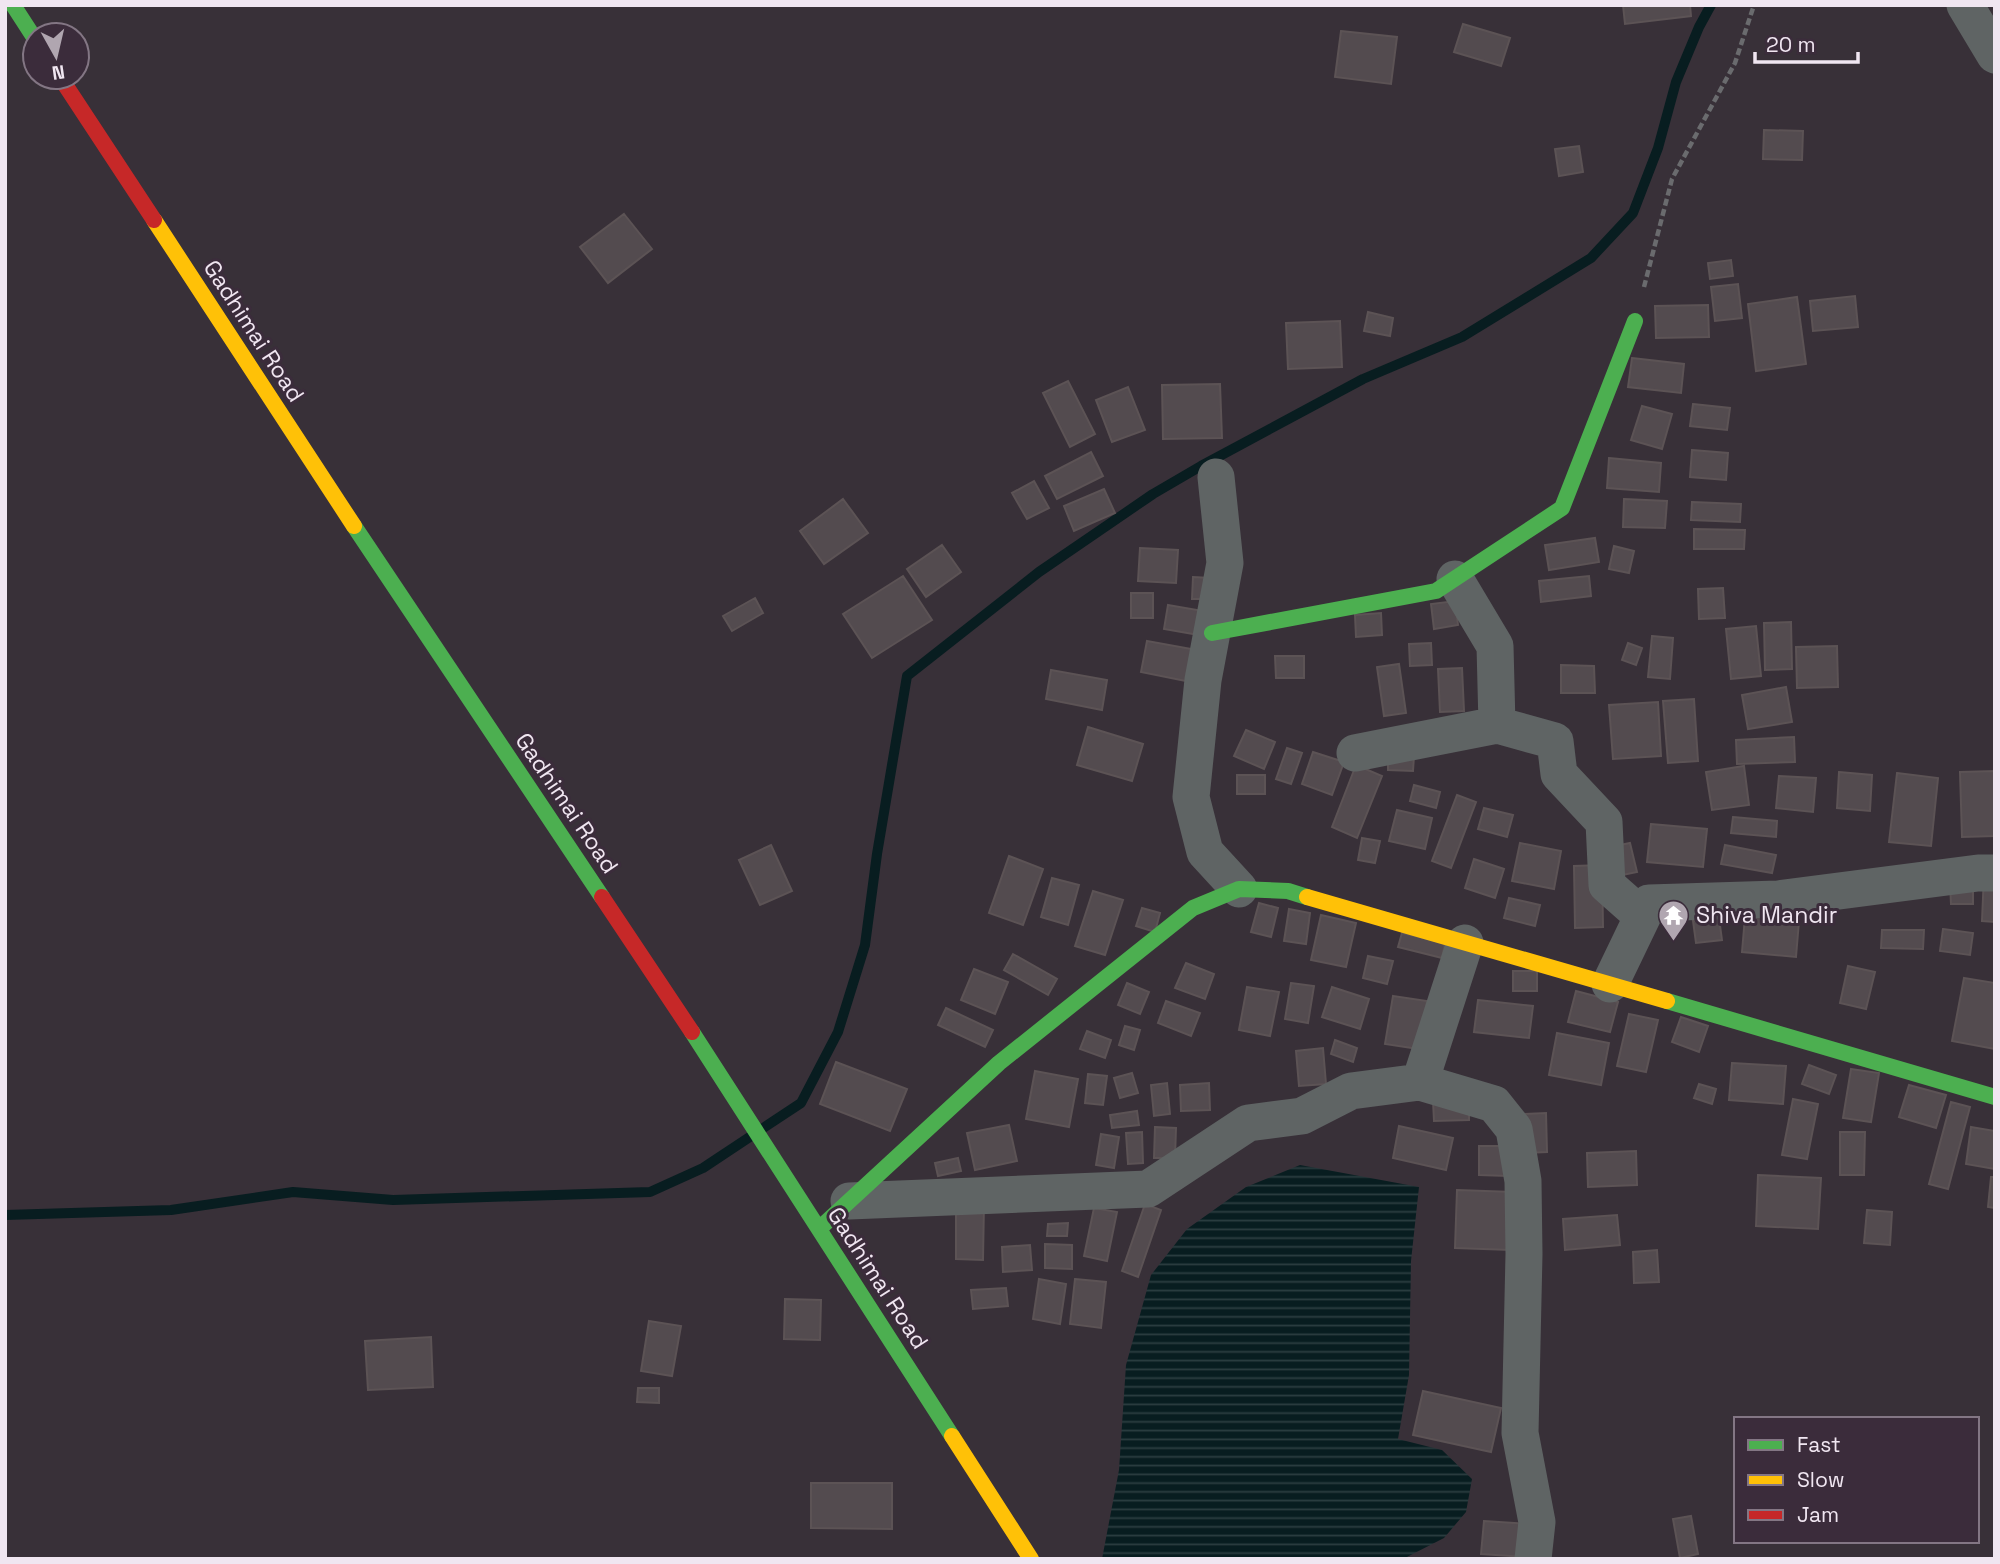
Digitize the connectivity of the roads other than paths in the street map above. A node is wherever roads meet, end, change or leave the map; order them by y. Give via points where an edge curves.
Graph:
1 (13, 5) edge
2 (1965, 5) edge
3 (23, 21) edge
4 (1995, 55) edge
5 (69, 91) edge
6 (1635, 321) road end
7 (1216, 477) dead end
8 (1455, 579) junction
9 (1212, 633) junction
10 (1497, 725) junction
11 (1355, 753) dead end
12 (1995, 873) edge
13 (1239, 888) junction
14 (1642, 916) junction
15 (1465, 943) junction
16 (1610, 984) junction
17 (1420, 1082) junction
18 (1995, 1097) edge
19 (849, 1201) junction
20 (820, 1228) junction
21 (1031, 1559) edge
22 (1533, 1559) edge

1 - 3 street
2 - 4 street
5 - 20 street, Gadhimai Road
6 - 8 street via 1562,508
7 - 9 street via 1225,564
8 - 9 street via 1436,591
8 - 10 street via 1494,646
9 - 13 street via 1191,797 1205,852
10 - 11 street
10 - 14 street via 1555,741 1559,774 1604,821 1607,886
12 - 14 street via 1778,899 1649,903
13 - 15 street via 1288,891
13 - 19 street via 1193,908 999,1063
14 - 16 street
15 - 16 street
15 - 17 street
16 - 18 street
17 - 19 street via 1351,1091 1301,1116 1248,1123 1148,1189
17 - 22 street via 1493,1104 1514,1129 1523,1181 1520,1433 1536,1521
19 - 20 street
20 - 21 street, Gadhimai Road

